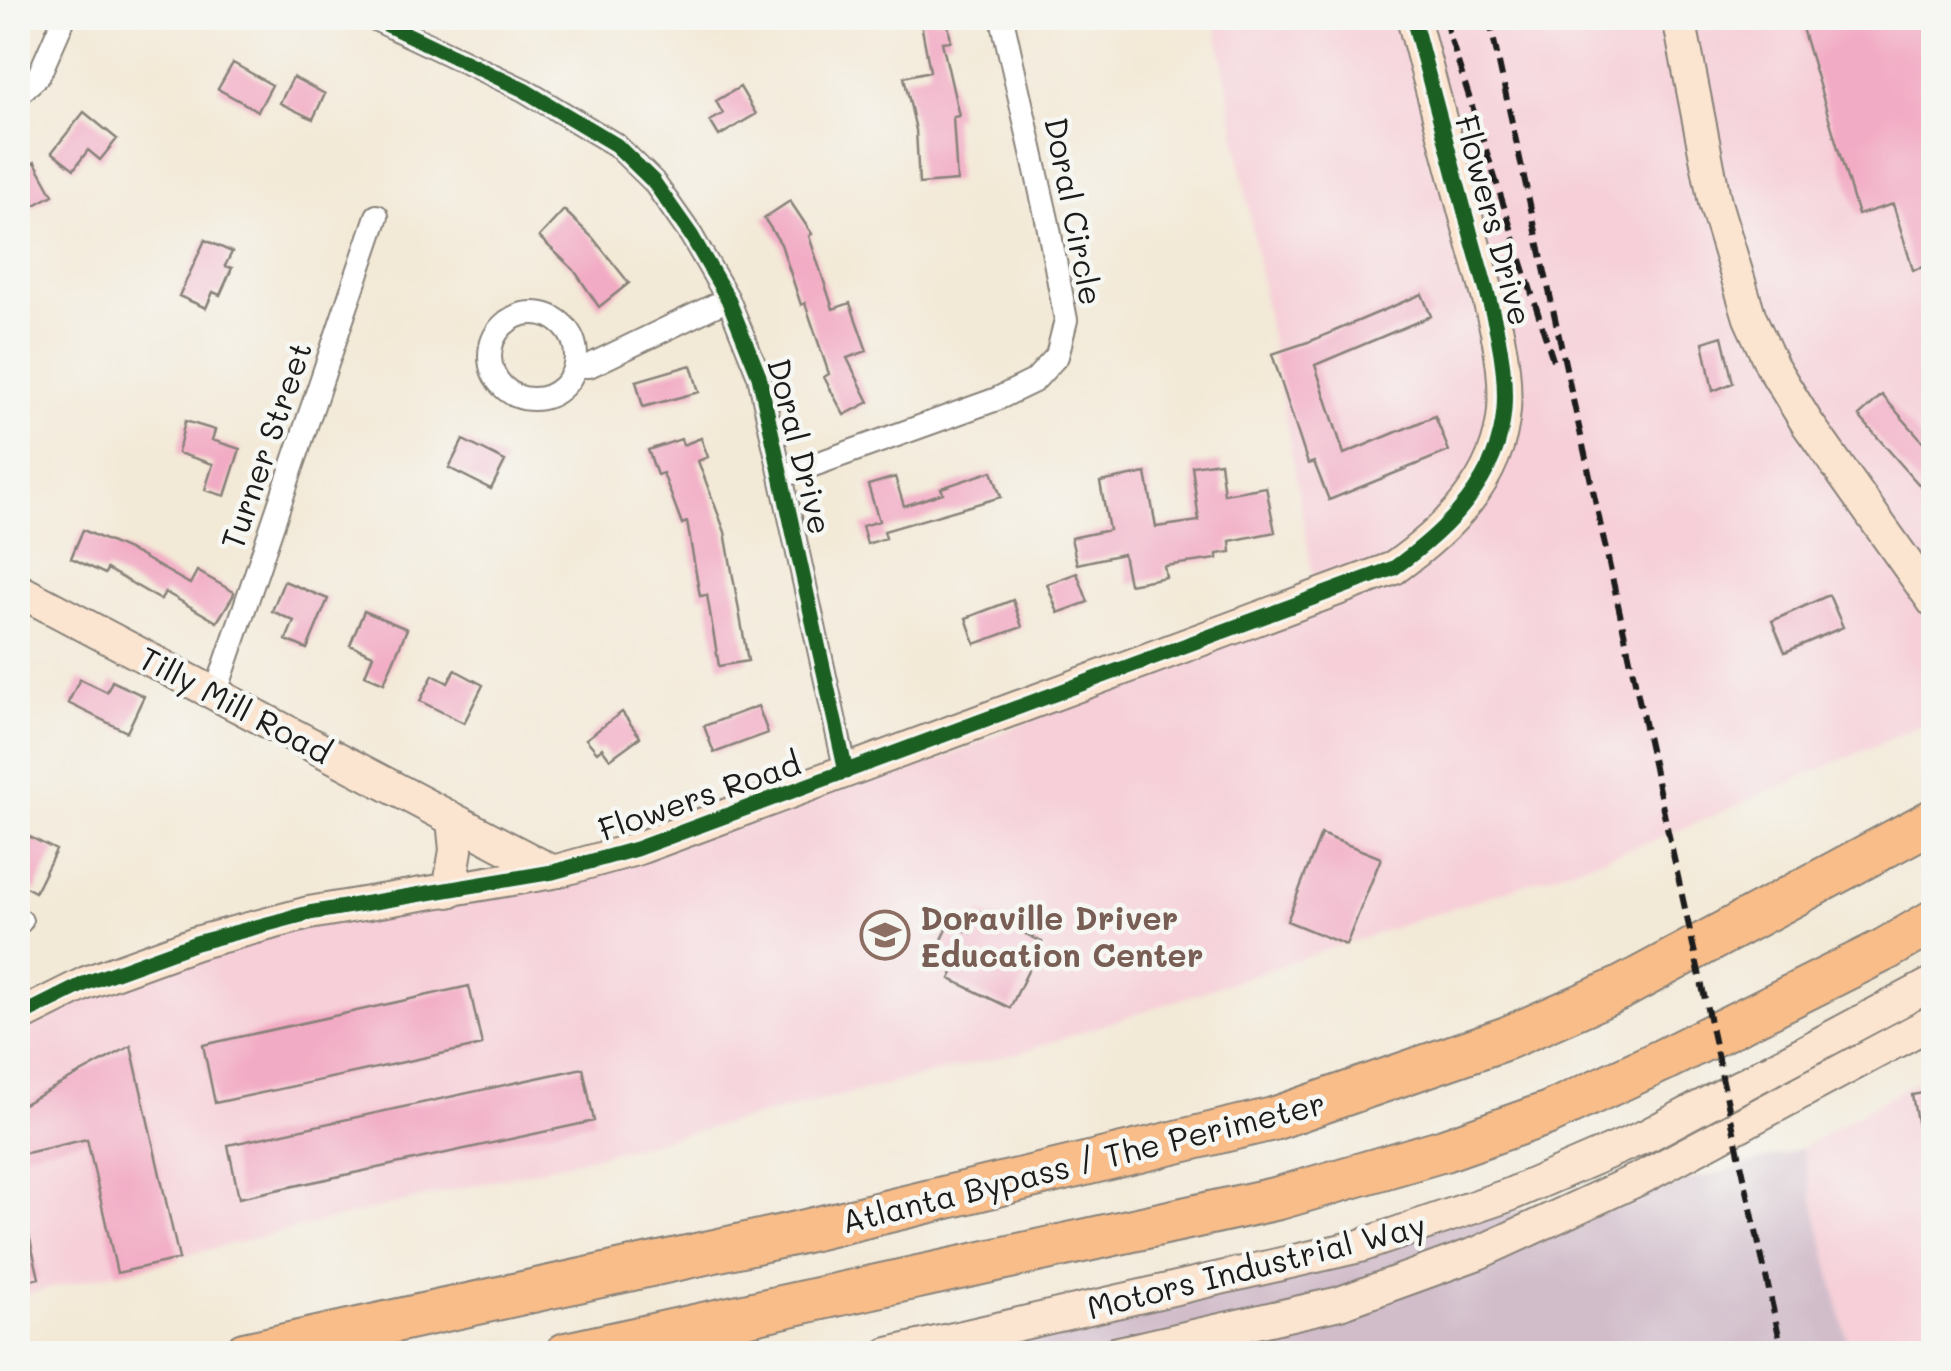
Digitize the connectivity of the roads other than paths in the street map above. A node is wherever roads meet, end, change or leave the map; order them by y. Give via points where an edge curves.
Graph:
1 (64, 18) edge
2 (374, 18) edge
3 (1002, 18) edge
4 (1413, 18) edge
5 (1679, 18) edge
6 (18, 94) edge
7 (377, 216) dead end
8 (728, 300) junction
9 (575, 366) dead end
10 (783, 476) junction
11 (1475, 494) joint
12 (18, 590) edge
13 (1932, 594) edge
14 (215, 695) junction
15 (846, 772) junction
16 (453, 820) junction
17 (1934, 820) edge
18 (553, 872) junction
19 (448, 891) junction
20 (1934, 921) edge
21 (1934, 983) edge
22 (18, 1017) edge
23 (1934, 1022) edge
24 (244, 1354) edge
25 (566, 1354) edge
26 (888, 1354) edge
27 (1114, 1354) edge

1 - 6 street via 39,75
2 - 8 street, Doral Drive via 524,90 616,145 653,181
3 - 10 street, Doral Circle via 1066,320 1057,356 1034,381 996,399
4 - 11 street, Flowers Drive via 1502,357 1504,412
5 - 13 street via 1715,203 1750,318 1808,423
7 - 14 street, Turner Street
8 - 9 street via 589,366
8 - 10 street, Doral Drive via 759,376
10 - 15 street, Doral Drive
11 - 15 street, Flowers Road via 1432,541 1394,568
12 - 14 street, Tilly Mill Road
14 - 16 street, Tilly Mill Road
15 - 18 street, Flowers Road via 683,833
16 - 18 street, Tilly Mill Road
16 - 19 street via 456,850
17 - 24 highway, Atlanta Bypass / The Perimeter via 1621,988 1507,1038 1273,1119
18 - 19 street, Flowers Road
19 - 22 street, Flowers Road via 310,914 196,943 86,983
20 - 25 highway via 1647,1068 1549,1113 1444,1150 1278,1198
21 - 26 street, Motors Industrial Way via 1648,1136 1509,1195 1360,1246
23 - 27 street, Motors Industrial Way via 1643,1177 1478,1254 1340,1303

